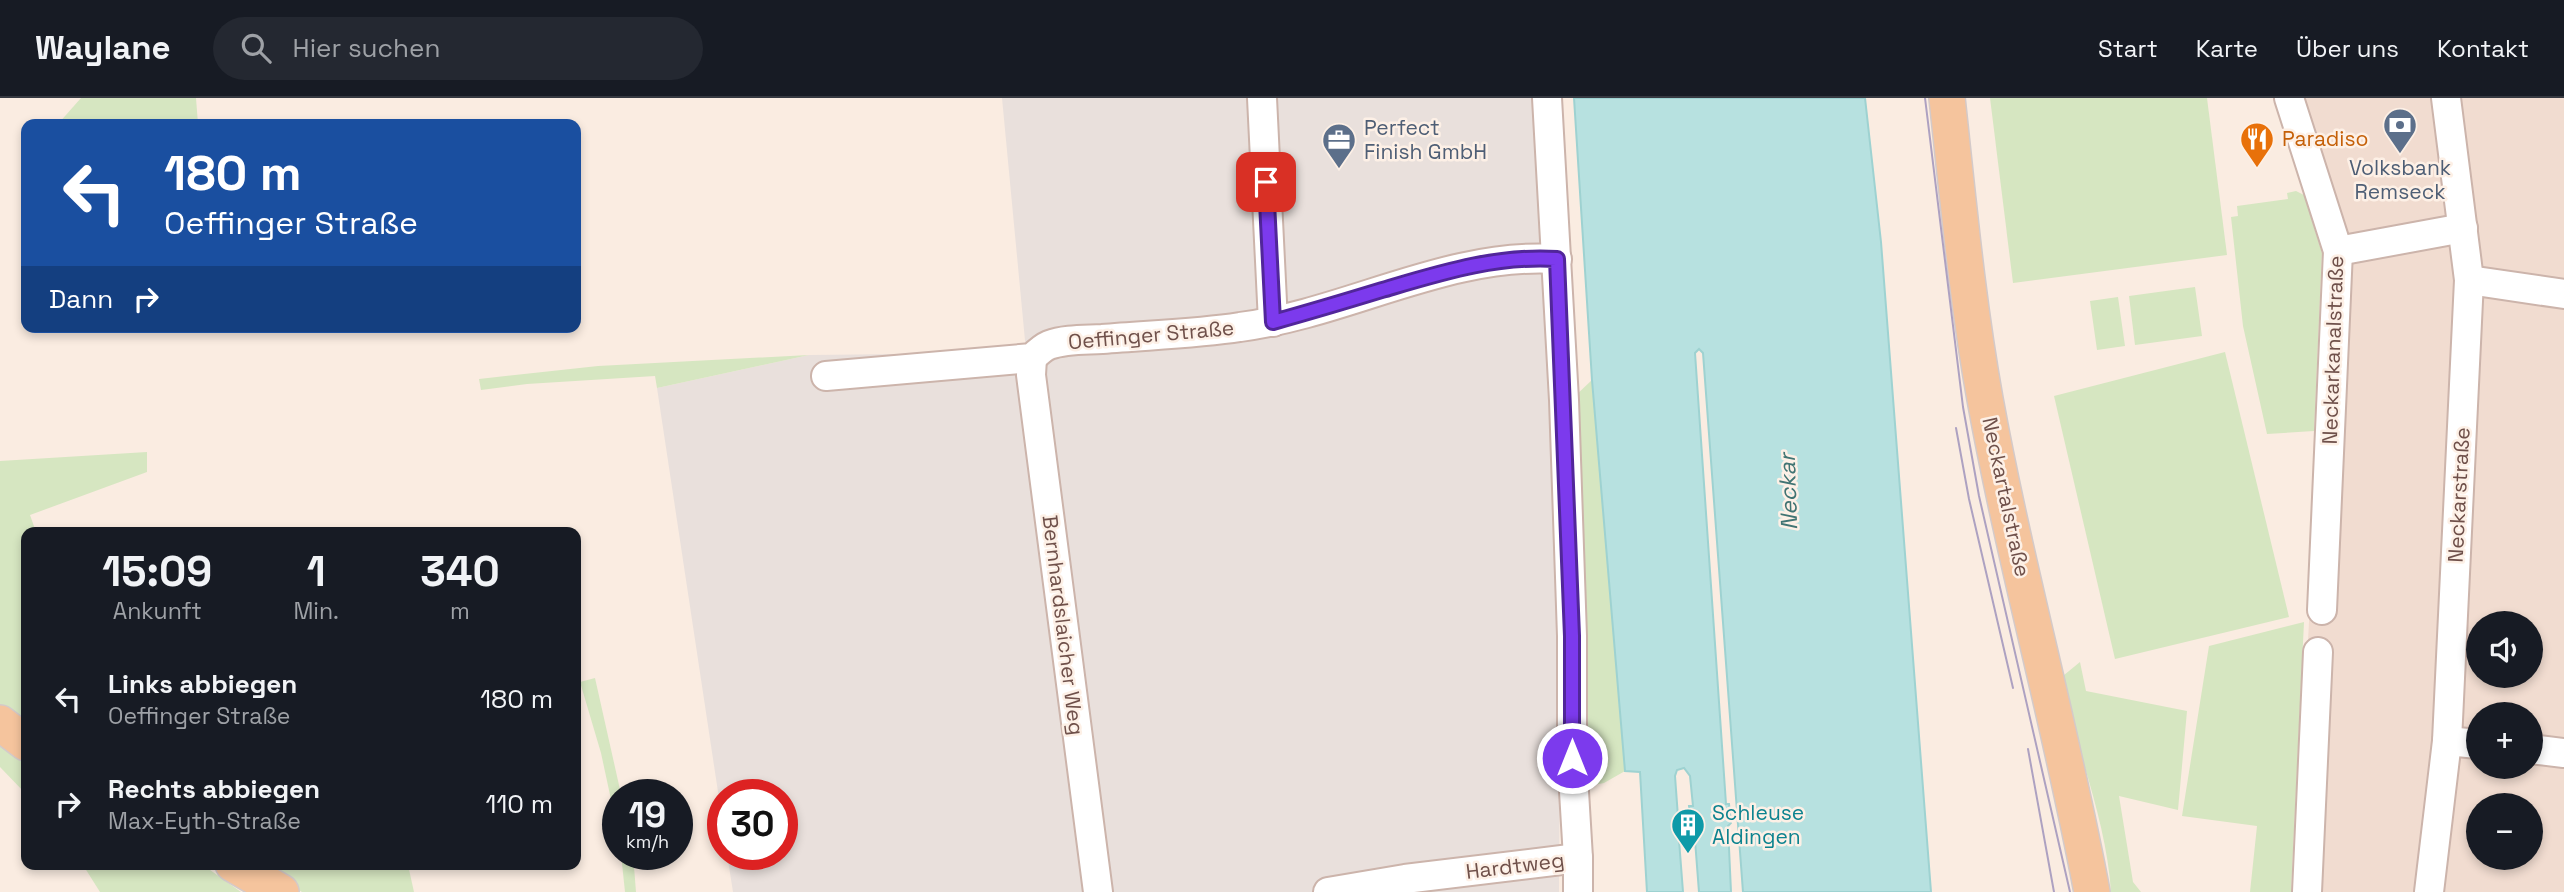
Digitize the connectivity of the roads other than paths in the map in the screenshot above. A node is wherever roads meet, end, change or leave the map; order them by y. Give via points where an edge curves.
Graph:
1 (1262, 98) edge
2 (1547, 98) edge
3 (1947, 98) edge
4 (2289, 98) edge
5 (2446, 98) edge
6 (2463, 228) junction
7 (2338, 251) junction
8 (1557, 259) junction
9 (2469, 279) junction
10 (2564, 295) edge
11 (1273, 322) junction
12 (1032, 358) junction
13 (826, 376) dead end
14 (2322, 610) dead end
15 (2318, 652) dead end
16 (0, 723) edge
17 (21, 739) edge
18 (2447, 741) junction
19 (2466, 743) edge
20 (2543, 750) edge
21 (2564, 752) edge
22 (1578, 858) junction
23 (243, 870) edge
24 (281, 892) edge
25 (1098, 892) edge
26 (1328, 892) edge
27 (1578, 892) edge
28 (2092, 892) edge
29 (2307, 892) edge
30 (2429, 892) edge

1 - 11 street
2 - 8 street
3 - 28 main road, Neckartalstraße via 1985,398
4 - 7 street, Neckarkanalstraße
5 - 6 street, Neckarstraße
6 - 7 street
6 - 9 street, Neckarstraße
7 - 14 street, Neckarkanalstraße
8 - 11 street, Oeffinger Straße via 1504,260 1464,267
8 - 22 street
9 - 10 street
9 - 18 street, Neckarstraße
11 - 12 street, Oeffinger Straße via 1049,345
12 - 13 street, Oeffinger Straße
12 - 25 street, Bernhardslaicher Weg
15 - 29 street
16 - 17 main road
18 - 19 street
18 - 30 street, Neckarstraße
20 - 21 street
22 - 26 street, Hardtweg
22 - 27 street
23 - 24 main road

